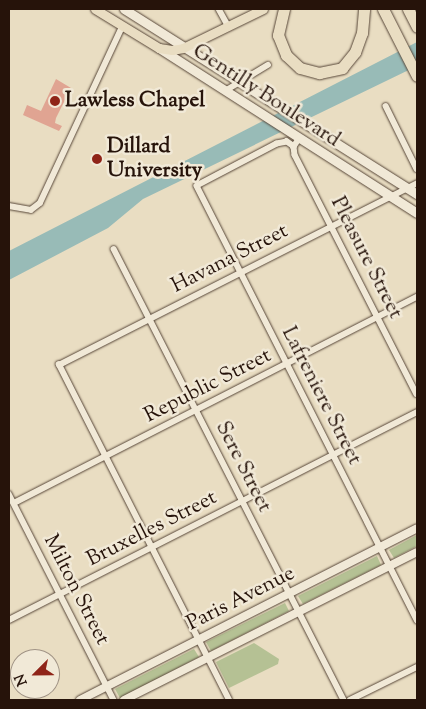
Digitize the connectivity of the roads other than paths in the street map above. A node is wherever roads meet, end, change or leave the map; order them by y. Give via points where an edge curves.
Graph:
1 (95, 9) edge
2 (124, 9) edge
3 (220, 9) edge
4 (263, 9) edge
5 (284, 9) edge
6 (364, 9) edge
7 (383, 9) edge
8 (408, 9) edge
9 (414, 9) edge
10 (417, 14) edge
11 (122, 27) junction
12 (228, 27) junction
13 (417, 27) edge
14 (159, 48) junction
15 (183, 48) junction
16 (268, 65) dead end
17 (417, 76) edge
18 (238, 83) junction
19 (225, 91) junction
20 (386, 106) dead end
21 (298, 136) junction
22 (294, 146) junction
23 (417, 169) edge
24 (417, 183) edge
25 (407, 188) junction
26 (417, 194) edge
27 (390, 196) junction
28 (9, 206) edge
29 (417, 212) edge
30 (332, 226) junction
31 (114, 249) dead end
32 (241, 272) junction
33 (417, 297) edge
34 (378, 317) junction
35 (149, 318) junction
36 (286, 364) junction
37 (417, 394) edge
38 (196, 410) junction
39 (417, 412) edge
40 (333, 455) junction
41 (104, 456) junction
42 (9, 494) edge
43 (242, 501) junction
44 (14, 503) junction
45 (417, 528) edge
46 (380, 547) junction
47 (151, 548) junction
48 (417, 552) edge
49 (390, 566) junction
50 (60, 594) junction
51 (289, 594) junction
52 (298, 612) junction
53 (9, 620) edge
54 (417, 620) edge
55 (198, 640) junction
56 (207, 658) junction
57 (417, 667) edge
58 (107, 686) junction
59 (80, 700) edge
60 (114, 700) edge
61 (124, 700) edge
62 (229, 700) edge
63 (344, 700) edge
64 (350, 700) edge

1 - 11 main road, Gentilly Boulevard
2 - 15 main road, Gentilly Boulevard
3 - 12 street
4 - 12 main road
5 - 6 highway via 278,24 280,43 292,62 311,72 335,71 349,61 360,42
7 - 17 highway
8 - 13 highway
9 - 10 highway
11 - 14 main road, Gentilly Boulevard
11 - 28 street via 40,203 31,210
12 - 15 main road
14 - 15 main road
14 - 19 main road, Gentilly Boulevard
15 - 18 main road, Gentilly Boulevard
16 - 18 street
18 - 19 street
18 - 25 main road, Gentilly Boulevard
19 - 21 main road, Gentilly Boulevard
20 - 23 street
21 - 22 street
21 - 27 main road, Gentilly Boulevard
22 - 30 street, Pleasure Street
22 - 32 street, Lafreniere Street via 287,142 277,144 197,186
24 - 25 street, Havana Street
25 - 26 main road, Gentilly Boulevard
25 - 27 street, Havana Street
27 - 29 main road, Gentilly Boulevard
27 - 30 street, Havana Street
30 - 32 street, Havana Street
30 - 34 street, Pleasure Street
31 - 35 street, Sere Street
32 - 35 street, Havana Street
32 - 36 street, Lafreniere Street
33 - 34 street, Republic Street
34 - 36 street, Republic Street
34 - 37 street, Pleasure Street
35 - 38 street, Sere Street
35 - 41 street, Havana Street via 59,365
36 - 38 street, Republic Street
36 - 40 street, Lafreniere Street
38 - 41 street, Republic Street
38 - 43 street, Sere Street
39 - 40 street, Bruxelles Street
40 - 43 street, Bruxelles Street
40 - 46 street, Lafreniere Street
41 - 44 street, Republic Street
41 - 47 street
42 - 44 street, Milton Street
43 - 47 street, Bruxelles Street
43 - 51 street, Sere Street
44 - 50 street, Milton Street
45 - 46 street, Paris Avenue
46 - 49 street, Lafreniere Street
46 - 51 street, Paris Avenue
47 - 50 street, Bruxelles Street
47 - 55 street
48 - 49 street, Paris Avenue
49 - 52 street, Paris Avenue
49 - 54 street, Lafreniere Street
50 - 53 street, Bruxelles Street
50 - 58 street, Milton Street
51 - 52 street, Sere Street
51 - 55 street, Paris Avenue
52 - 56 street, Paris Avenue
52 - 63 street, Sere Street
55 - 56 street
55 - 58 street, Paris Avenue
56 - 61 street, Paris Avenue
56 - 62 street
57 - 64 street
58 - 59 street, Paris Avenue
58 - 60 street, Milton Street

